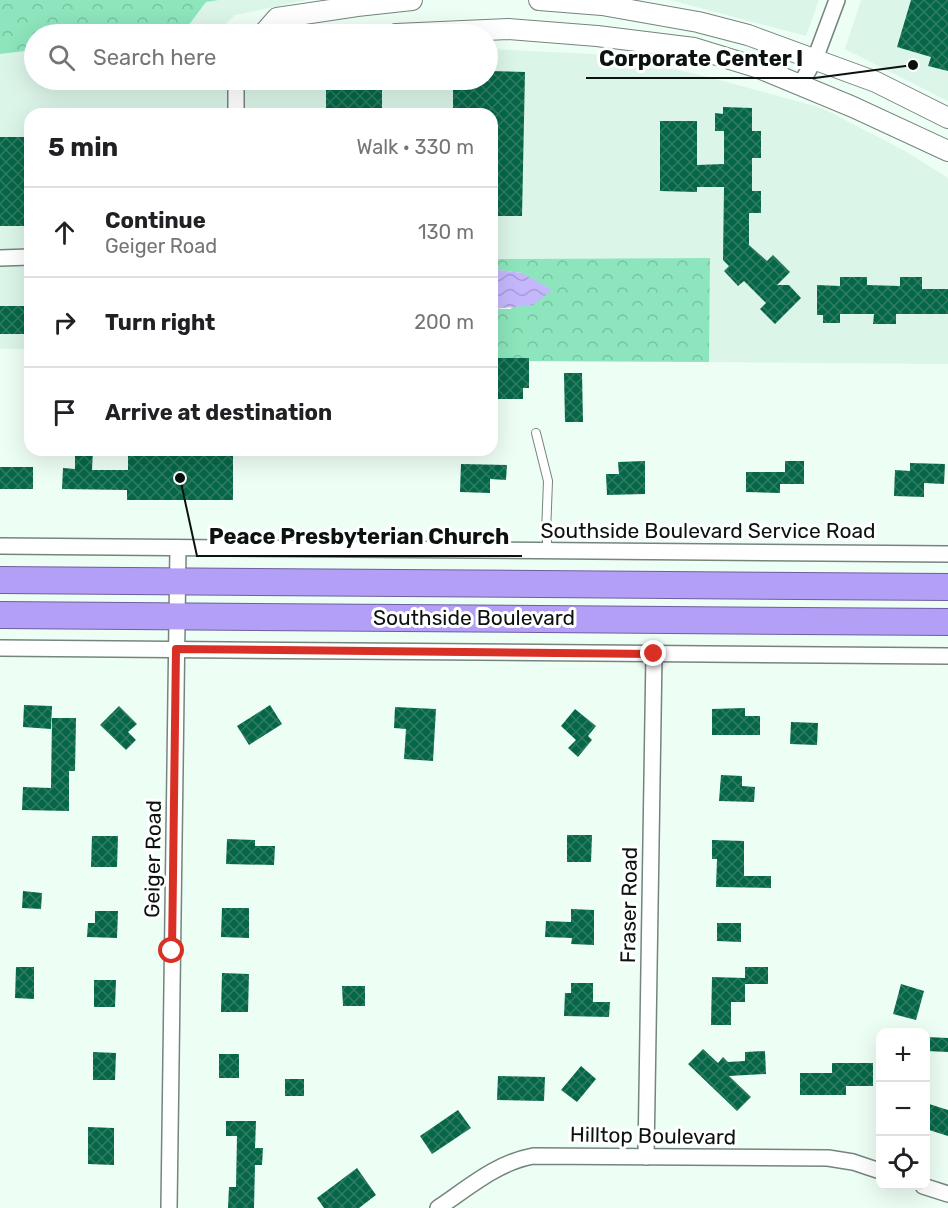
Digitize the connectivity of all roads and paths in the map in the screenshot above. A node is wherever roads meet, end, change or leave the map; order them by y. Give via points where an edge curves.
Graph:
1 (412, 0) edge
2 (538, 0) edge
3 (837, 0) edge
4 (602, 5) junction
5 (272, 24) edge
6 (498, 29) edge
7 (597, 36) junction
8 (815, 58) junction
9 (800, 85) junction
10 (236, 90) edge
11 (236, 108) edge
12 (948, 118) edge
13 (948, 151) edge
14 (24, 257) edge
15 (0, 258) edge
16 (536, 433) dead end
17 (0, 546) edge
18 (178, 548) junction
19 (548, 550) junction
20 (948, 554) edge
21 (0, 580) edge
22 (177, 582) junction
23 (948, 587) edge
24 (0, 615) edge
25 (177, 616) junction
26 (948, 622) edge
27 (0, 648) edge
28 (176, 649) junction
29 (654, 654) junction
30 (948, 656) edge
31 (646, 1157) junction
32 (876, 1170) edge
33 (930, 1188) edge
34 (948, 1194) edge
35 (170, 1208) edge
36 (438, 1208) edge

1 - 5 street via 277,18
2 - 4 street
3 - 8 street
4 - 7 street
4 - 8 street via 698,22
6 - 7 street
7 - 9 street via 694,48
8 - 9 street
8 - 12 street via 876,82
9 - 13 street
10 - 11 street
14 - 15 street
16 - 19 lane via 548,481
17 - 18 street, Southside Boulevard Service Road
18 - 19 street, Southside Boulevard Service Road
18 - 22 street, Geiger Road
19 - 20 street, Southside Boulevard Service Road
21 - 22 highway, Southside Boulevard
22 - 23 highway, Southside Boulevard
22 - 25 street, Geiger Road
24 - 25 highway, Southside Boulevard
25 - 26 highway, Southside Boulevard
25 - 28 street, Geiger Road
27 - 28 street
28 - 29 street
28 - 35 street, Geiger Road
29 - 30 street
29 - 31 street, Fraser Road
31 - 32 street, Hilltop Boulevard via 828,1158
31 - 36 street, Hilltop Boulevard via 516,1159 496,1168
33 - 34 street

